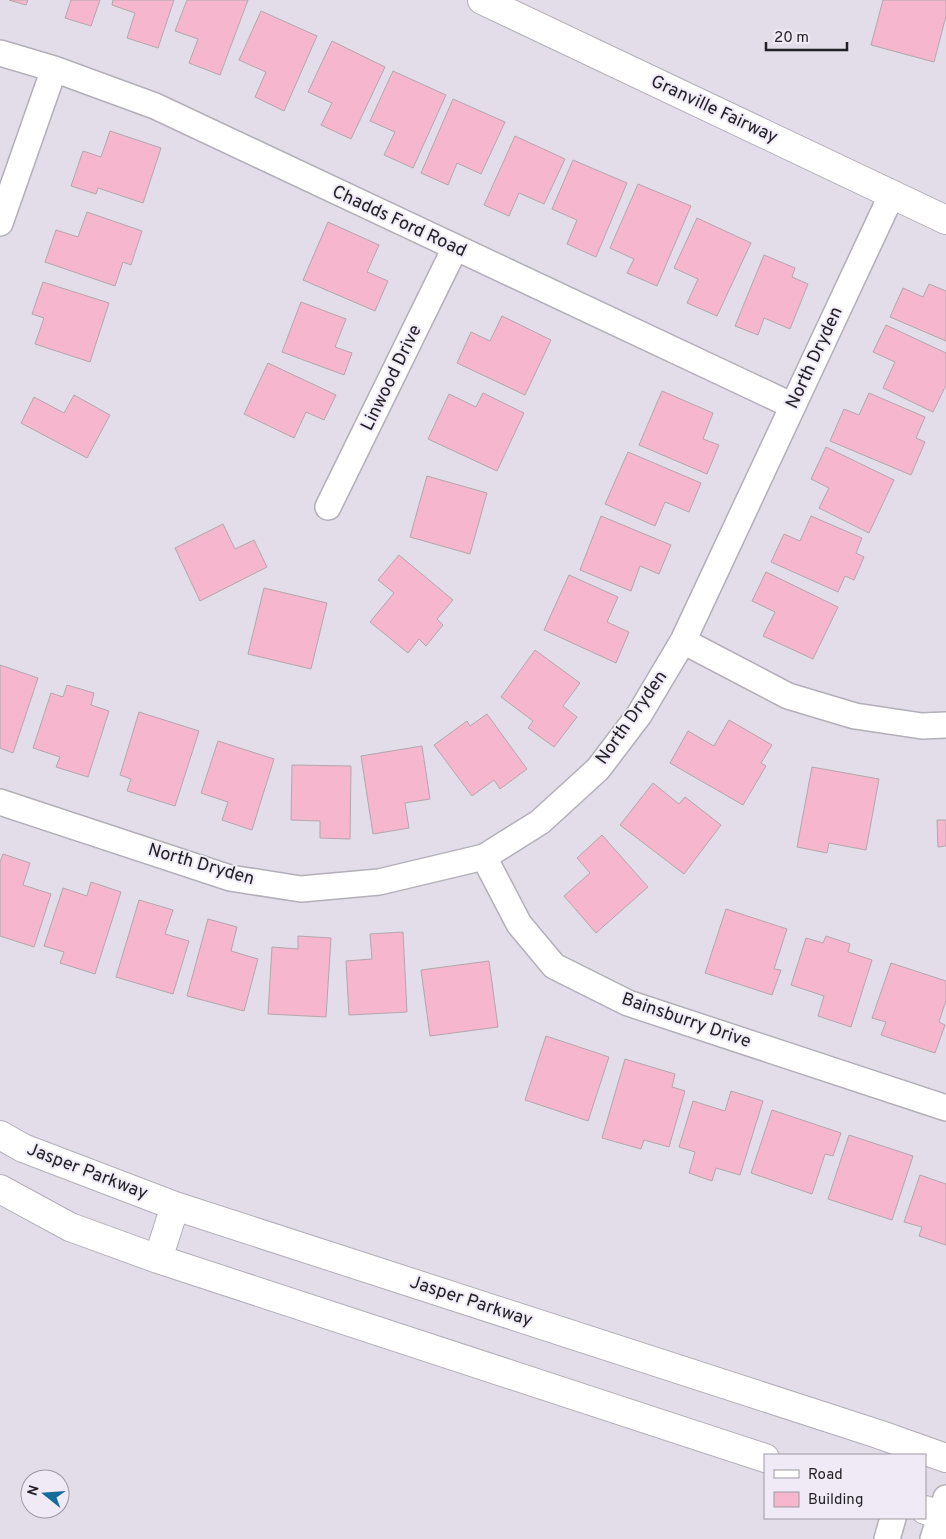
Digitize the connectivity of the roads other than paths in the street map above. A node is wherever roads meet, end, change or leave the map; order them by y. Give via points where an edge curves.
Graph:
1 (482, 0) edge
2 (0, 53) edge
3 (54, 69) junction
4 (892, 194) junction
5 (946, 220) edge
6 (0, 223) edge
7 (455, 248) junction
8 (793, 406) junction
9 (328, 507) dead end
10 (683, 641) junction
11 (946, 725) edge
12 (0, 802) edge
13 (484, 857) junction
14 (946, 1108) edge
15 (0, 1135) edge
16 (0, 1189) edge
17 (175, 1206) junction
18 (158, 1259) junction
19 (914, 1451) edge
20 (764, 1458) edge
21 (946, 1458) edge
22 (893, 1519) edge
23 (887, 1539) edge

1 - 4 main road, Granville Fairway
2 - 3 street, Chadds Ford Road
3 - 6 street
3 - 7 street, Chadds Ford Road via 155,106
4 - 5 main road, Granville Fairway
4 - 8 street, North Dryden
7 - 8 street, Chadds Ford Road
7 - 9 street, Linwood Drive
8 - 10 street, North Dryden
10 - 11 street via 788,696 855,716 922,726
10 - 13 street, North Dryden via 639,715 598,769 540,822
12 - 13 street, North Dryden via 230,878 301,889 379,882
13 - 14 street, Bainsburry Drive via 519,924 554,966 628,1003
15 - 17 main road, Jasper Parkway via 23,1148
16 - 18 main road via 70,1227
17 - 18 main road
17 - 19 main road, Jasper Parkway via 869,1431
18 - 20 main road
19 - 21 main road, Jasper Parkway
22 - 23 street

